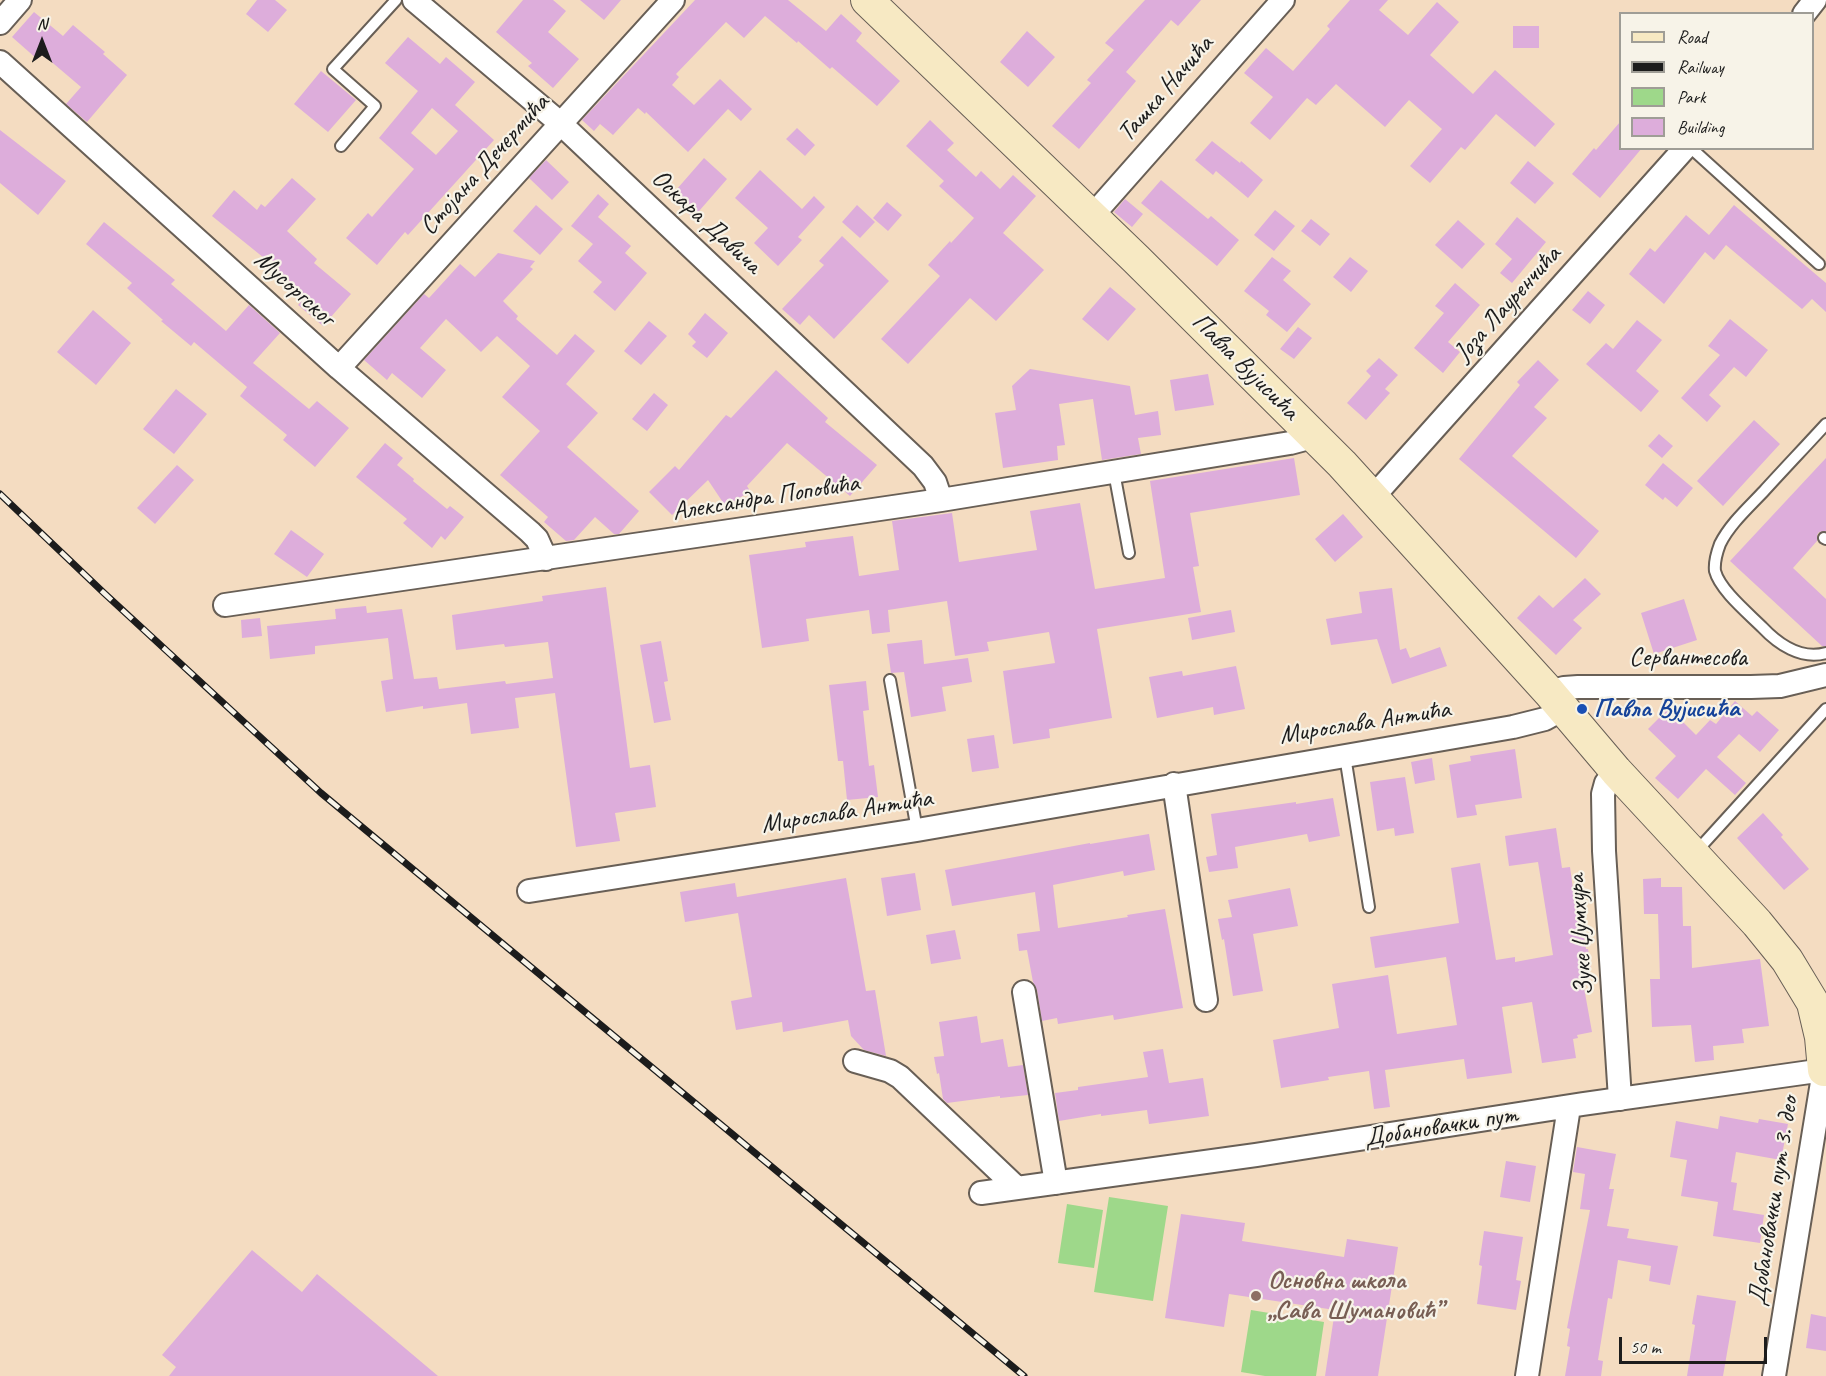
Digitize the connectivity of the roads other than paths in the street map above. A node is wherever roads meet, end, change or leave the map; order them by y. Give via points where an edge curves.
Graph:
1 (20, 0) edge
2 (396, 0) edge
3 (414, 0) edge
4 (673, 0) edge
5 (867, 0) edge
6 (1283, 0) edge
7 (1815, 0) edge
8 (1806, 12) edge
9 (0, 23) edge
10 (0, 62) edge
11 (560, 123) junction
12 (341, 146) dead end
13 (1683, 150) edge
14 (1693, 150) edge
15 (1092, 216) junction
16 (1819, 264) dead end
17 (339, 368) junction
18 (1826, 424) edge
19 (1312, 435) junction
20 (1114, 472) junction
21 (1373, 497) junction
22 (942, 500) junction
23 (1128, 553) dead end
24 (546, 560) junction
25 (225, 605) dead end
26 (1826, 653) edge
27 (1826, 675) edge
28 (890, 680) dead end
29 (1556, 701) junction
30 (1826, 709) edge
31 (1345, 756) junction
32 (1616, 771) junction
33 (1174, 784) junction
34 (917, 830) junction
35 (1693, 854) junction
36 (529, 891) dead end
37 (1369, 907) dead end
38 (1024, 992) dead end
39 (1206, 1000) dead end
40 (855, 1061) dead end
41 (1825, 1070) edge
42 (1620, 1099) junction
43 (1569, 1107) junction
44 (1056, 1183) junction
45 (1017, 1188) junction
46 (981, 1193) dead end
47 (1527, 1376) edge
48 (1774, 1376) edge

1 - 9 street
2 - 12 lane via 333,69 375,106
3 - 11 street, Оскара Давича
4 - 11 street, Стојана Дечермића
5 - 15 street, Павла Вујисића
6 - 15 street, Ташка Начића
7 - 8 street
10 - 17 street, Мусоргског
11 - 17 street, Стојана Дечермића
11 - 22 street, Оскара Давича via 923,466
13 - 21 street, Јоза Лауренчића
14 - 16 lane
15 - 19 street, Павла Вујисића
17 - 24 street, Мусоргског via 530,532
18 - 26 lane via 1738,518 1721,543 1715,564 1720,582 1777,642 1801,653
19 - 20 street, Александра Поповића via 1290,443
19 - 21 street, Павла Вујисића
20 - 22 street, Александра Поповића
20 - 23 lane
21 - 29 street, Павла Вујисића
22 - 24 street, Александра Поповића
24 - 25 street, Александра Поповића
27 - 29 street, Сервантесова via 1780,686 1564,688
28 - 34 lane
29 - 31 street, Мирослава Антића via 1545,719 1513,728
29 - 32 street, Павла Вујисића
30 - 35 lane
31 - 33 street, Мирослава Антића
31 - 37 lane
32 - 35 street, Павла Вујисића
32 - 42 street, Зуке Џумхура via 1603,794
33 - 34 street, Мирослава Антића
33 - 39 street
34 - 36 street, Мирослава Антића
35 - 41 street, Павла Вујисића via 1757,922 1806,989 1817,1017
38 - 44 street
40 - 45 street via 900,1077
41 - 42 street, Добановачки пут
41 - 48 street, Добановачки пут 3. део
42 - 43 street, Добановачки пут
43 - 44 street, Добановачки пут
43 - 47 street
44 - 45 street, Добановачки пут
45 - 46 street, Добановачки пут

